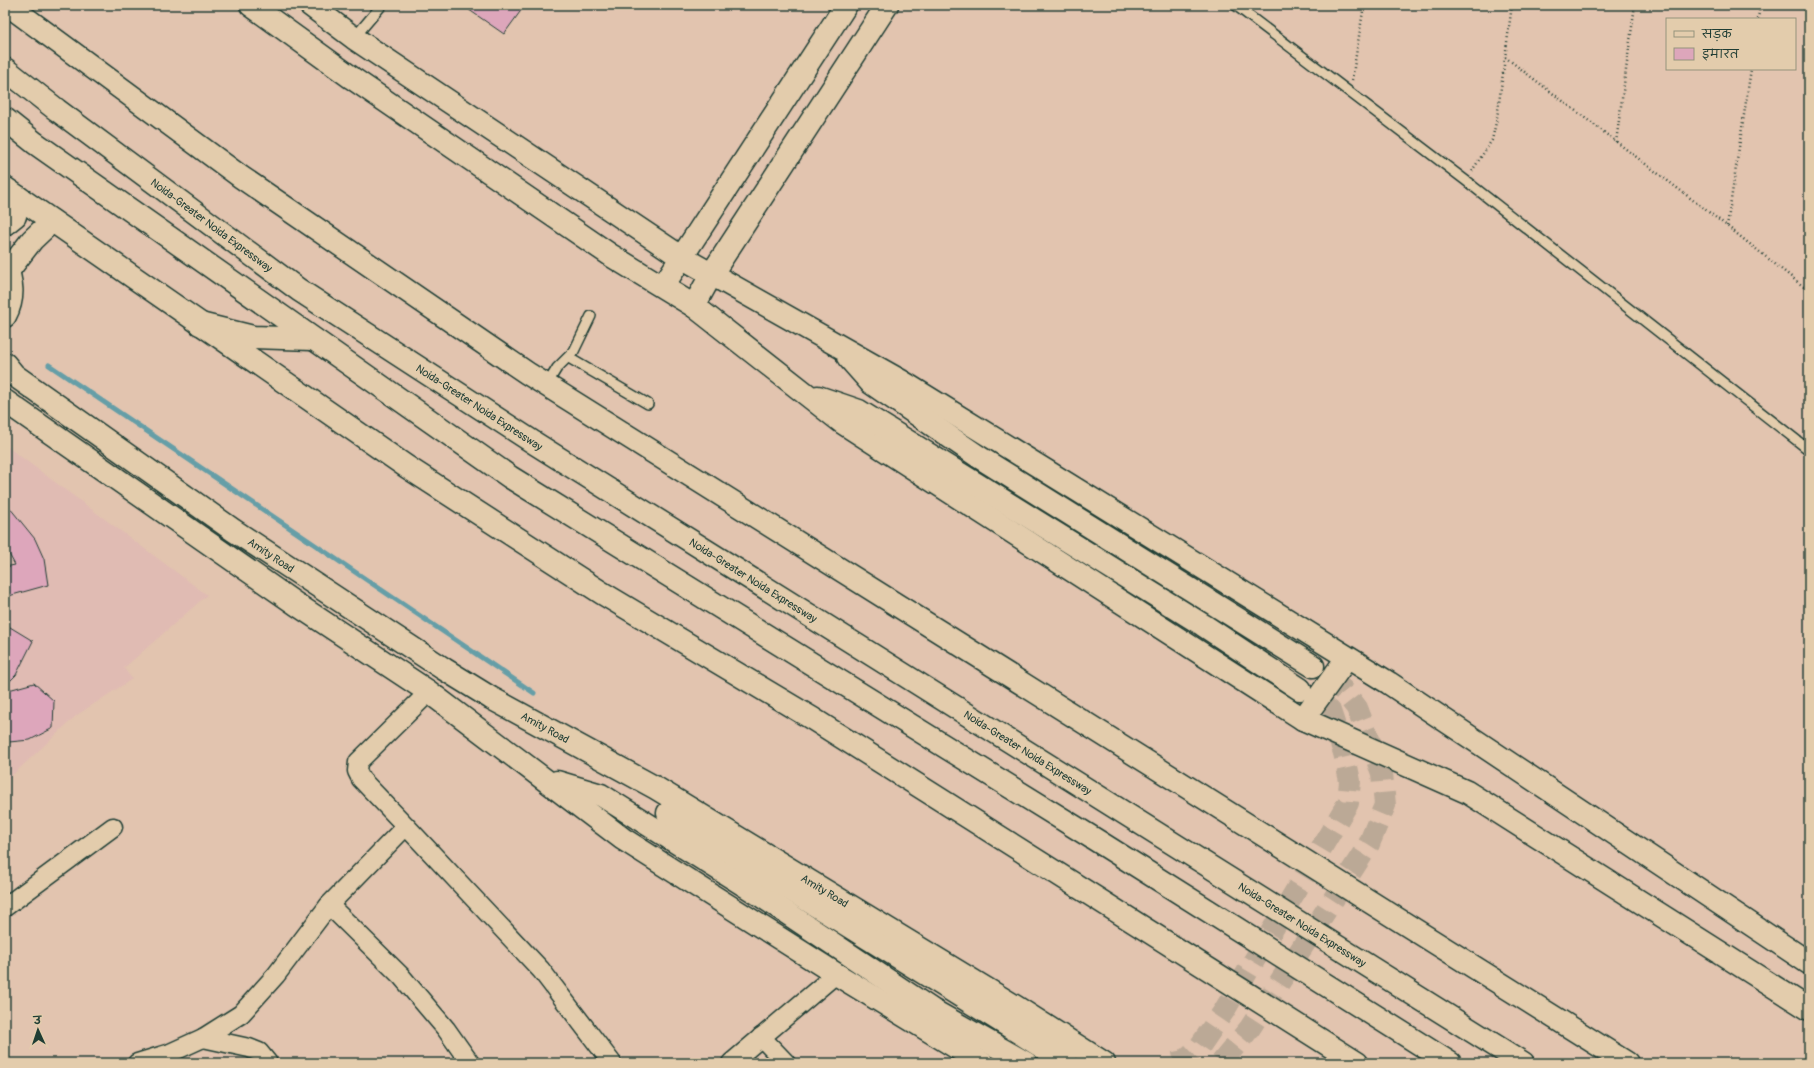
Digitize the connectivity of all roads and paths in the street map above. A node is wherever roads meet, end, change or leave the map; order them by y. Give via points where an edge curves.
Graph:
1 (8, 5) edge
2 (251, 5) edge
3 (310, 5) edge
4 (382, 5) edge
5 (846, 5) edge
6 (887, 5) edge
7 (1235, 5) edge
8 (1364, 5) edge
9 (1512, 5) edge
10 (1635, 5) edge
11 (1760, 5) edge
12 (1758, 18) edge
13 (354, 38) junction
14 (1505, 57) junction
15 (5, 69) edge
16 (1750, 70) edge
17 (1351, 92) junction
18 (5, 119) edge
19 (1616, 142) junction
20 (1466, 180) junction
21 (12, 193) edge
22 (52, 221) junction
23 (5, 224) edge
24 (1727, 226) junction
25 (681, 258) junction
26 (6, 266) edge
27 (711, 275) junction
28 (663, 286) junction
29 (1809, 291) edge
30 (694, 306) junction
31 (5, 316) edge
32 (590, 316) dead end
33 (200, 324) junction
34 (312, 338) junction
35 (838, 346) junction
36 (569, 358) junction
37 (5, 364) edge
38 (546, 386) junction
39 (806, 394) junction
40 (5, 401) edge
41 (648, 404) dead end
42 (1809, 450) edge
43 (1347, 658) junction
44 (1313, 666) tunnel mouth
45 (1300, 688) tunnel mouth
46 (429, 692) junction
47 (1302, 719) junction
48 (582, 747) junction
49 (543, 778) junction
50 (406, 826) junction
51 (113, 827) dead end
52 (329, 905) junction
53 (5, 907) edge
54 (1809, 963) edge
55 (836, 974) junction
56 (1809, 1009) edge
57 (761, 1037) junction
58 (203, 1038) junction
59 (141, 1062) edge
60 (1066, 1062) edge
61 (268, 1063) edge
62 (470, 1063) edge
63 (612, 1063) edge
64 (731, 1063) edge
65 (786, 1063) edge
66 (982, 1063) edge
67 (1026, 1063) edge
68 (1104, 1063) edge
69 (1357, 1063) edge
70 (1450, 1063) edge
71 (1523, 1063) edge
72 (1627, 1063) edge

1 - 38 main road via 241,177
2 - 28 main road via 352,78 612,256
3 - 13 main road
4 - 13 lane
5 - 25 main road
6 - 27 main road
7 - 17 lane
8 - 17 path
9 - 14 path
10 - 19 path
11 - 12 path
13 - 25 main road
14 - 19 path
14 - 20 path via 1492,140
15 - 71 main road, Noida-Greater Noida Expressway via 299,290 536,444
16 - 24 path
17 - 20 lane
18 - 34 main road
19 - 24 path
20 - 42 lane
21 - 22 main road
21 - 23 main road via 15,216
22 - 26 main road
22 - 33 main road
24 - 29 path
25 - 27 main road
25 - 28 main road
26 - 31 main road via 12,281 10,306
27 - 30 main road
27 - 35 main road
28 - 30 main road
30 - 39 main road
32 - 36 lane
33 - 34 main road via 253,337
33 - 69 main road via 407,467 602,593 813,719
34 - 70 main road via 510,477
35 - 43 main road via 901,381
35 - 44 main road via 871,384 979,456
36 - 38 lane via 557,368
36 - 41 lane
37 - 48 main road, Amity Road via 14,375 233,530 444,669 491,698
38 - 72 main road
39 - 45 main road via 860,411
39 - 47 main road via 843,423
40 - 46 main road via 296,604
43 - 47 main road
43 - 54 main road via 1389,683
46 - 49 main road
46 - 50 street via 358,762 357,771 361,779
47 - 56 main road via 1467,792
48 - 60 main road via 618,781
48 - 68 main road, Amity Road via 656,788
49 - 55 main road via 623,838
49 - 67 main road via 601,795 763,897 932,1010
50 - 52 street
50 - 63 street via 541,970
51 - 53 street
52 - 58 street via 276,975 241,1014
52 - 62 street via 401,976 446,1029
55 - 57 street
55 - 66 main road
57 - 64 street
57 - 65 street
58 - 59 street via 170,1053
58 - 61 street via 249,1048 259,1052

